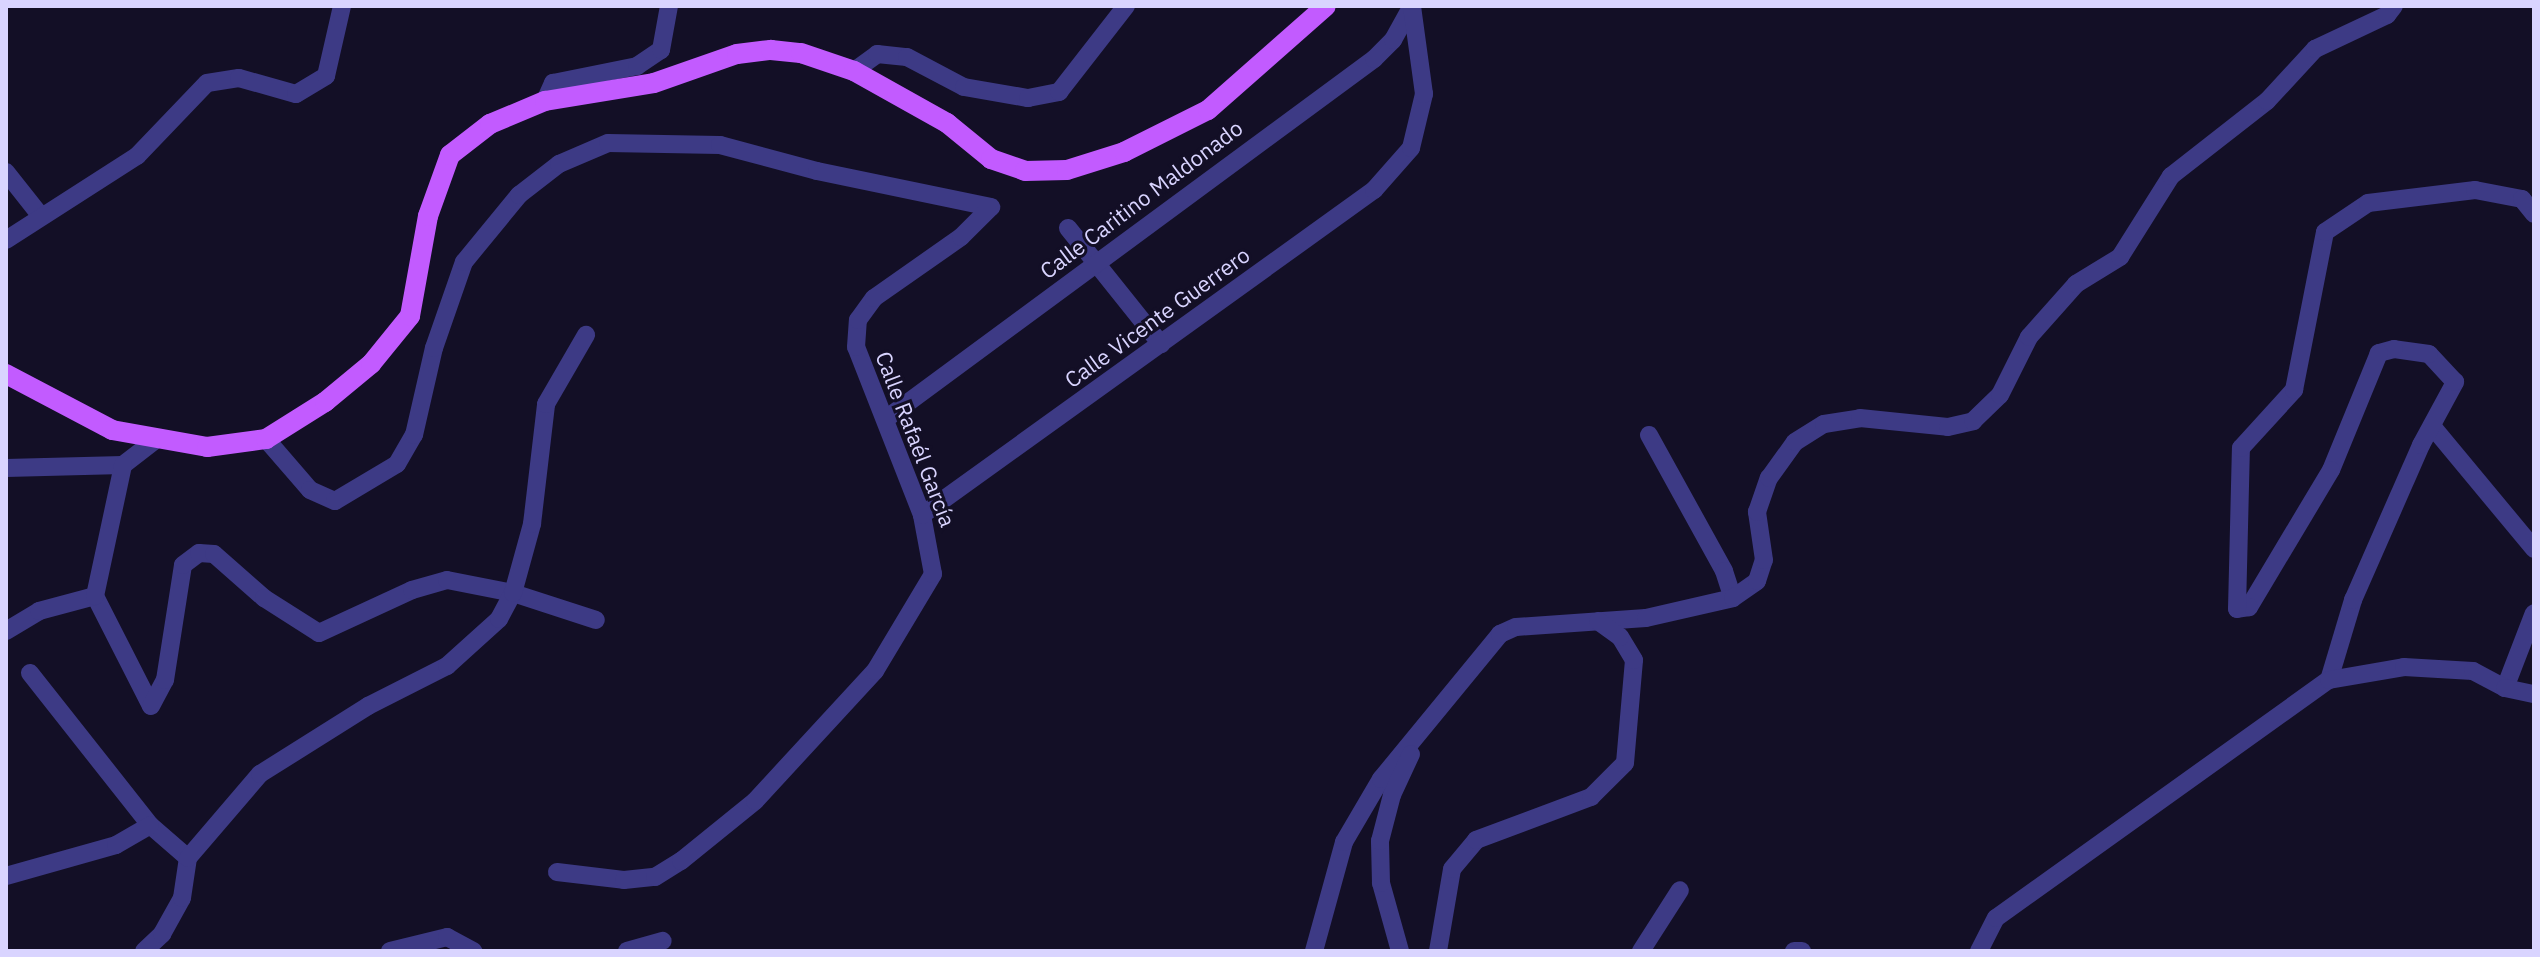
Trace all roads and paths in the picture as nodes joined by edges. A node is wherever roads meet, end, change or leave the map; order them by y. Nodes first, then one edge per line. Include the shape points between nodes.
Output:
1 (342, 6) edge
2 (669, 6) edge
3 (1126, 6) edge
4 (1326, 6) edge
5 (1412, 6) edge
6 (2394, 6) edge
7 (854, 71) junction
8 (545, 101) junction
9 (6, 172) edge
10 (2534, 214) edge
11 (40, 215) junction
12 (1068, 228) dead end
13 (6, 240) edge
14 (1098, 262) junction
15 (586, 335) dead end
16 (1161, 344) junction
17 (6, 374) edge
18 (887, 418) junction
19 (2432, 426) junction
20 (1649, 435) dead end
21 (158, 438) junction
22 (266, 439) junction
23 (123, 465) junction
24 (6, 468) edge
25 (922, 515) junction
26 (2534, 549) edge
27 (513, 593) junction
28 (95, 596) junction
29 (1733, 598) junction
30 (2534, 613) edge
31 (596, 620) dead end
32 (1598, 621) junction
33 (6, 631) edge
34 (30, 673) dead end
35 (2329, 680) junction
36 (2505, 688) junction
37 (2534, 694) edge
38 (1418, 738) junction
39 (150, 825) junction
40 (188, 858) junction
41 (557, 872) dead end
42 (6, 876) edge
43 (1680, 890) dead end
44 (663, 941) dead end
45 (144, 951) edge
46 (390, 951) edge
47 (473, 951) edge
48 (627, 951) edge
49 (1314, 951) edge
50 (1400, 951) edge
51 (1438, 951) edge
52 (1641, 951) edge
53 (1794, 951) edge
54 (1802, 951) edge
55 (1979, 951) edge

1 - 11 street via 326,76 296,94 239,78 207,83 137,156
2 - 8 street via 661,50 637,66 553,83
3 - 7 street via 1059,92 1028,98 964,87 907,57 877,54
4 - 7 main road via 1208,110 1124,152 1067,170 1025,171 991,159 947,123
5 - 14 street, Calle Caritino Maldonado via 1393,40 1374,59
5 - 16 street, Calle Vicente Guerrero via 1424,94 1411,148 1374,190
6 - 29 street via 2387,15 2315,49 2267,101 2171,176 2120,257 2076,284 2029,337 2000,395 1973,421 1948,427 1860,418 1824,424 1795,442 1769,478 1757,512 1764,560 1757,581
7 - 8 main road via 801,53 771,50 737,54 654,83
8 - 22 main road via 490,124 450,155 428,216 410,316 371,364 325,402
9 - 11 street
10 - 19 street via 2522,199 2475,190 2368,203 2325,232 2294,390 2241,448 2237,609 2249,607 2331,470 2379,353 2394,349 2429,354 2455,382
11 - 13 street
12 - 14 street
14 - 16 street
14 - 18 street, Calle Caritino Maldonado
15 - 27 street via 546,404 532,524
16 - 25 street, Calle Vicente Guerrero
17 - 21 main road via 112,430
18 - 22 street, Calle Rafaél García via 856,347 858,320 874,298 961,237 991,207 720,145 608,143 559,164 519,195 464,262 434,348 414,435 397,464 335,501 310,490
18 - 25 street, Calle Rafaél García
19 - 26 street
19 - 35 street via 2353,600
20 - 29 street via 1724,571
21 - 22 main road via 207,447
21 - 23 street
23 - 24 street
23 - 28 street
25 - 41 street, Calle Rafaél García via 933,574 875,671 713,840 655,877 624,880
27 - 28 street via 447,580 412,590 319,633 264,598 214,554 199,553 183,565 165,680 151,706
27 - 31 street
27 - 40 street via 474,647 260,774
28 - 33 street via 39,611
29 - 32 street via 1646,618
30 - 36 street
32 - 38 street via 1516,627 1500,634
32 - 51 street via 1620,637 1634,660 1625,763 1591,797 1476,840 1452,869
34 - 39 street
35 - 36 street via 2418,668 2473,671
35 - 55 street via 1996,918
36 - 37 street
38 - 49 street via 1381,779 1344,842
38 - 50 street via 1392,795 1380,841 1381,883
39 - 40 street
39 - 42 street via 116,845
40 - 45 street via 182,898 162,934
43 - 52 street
44 - 48 street
46 - 47 street via 447,937
53 - 54 street

